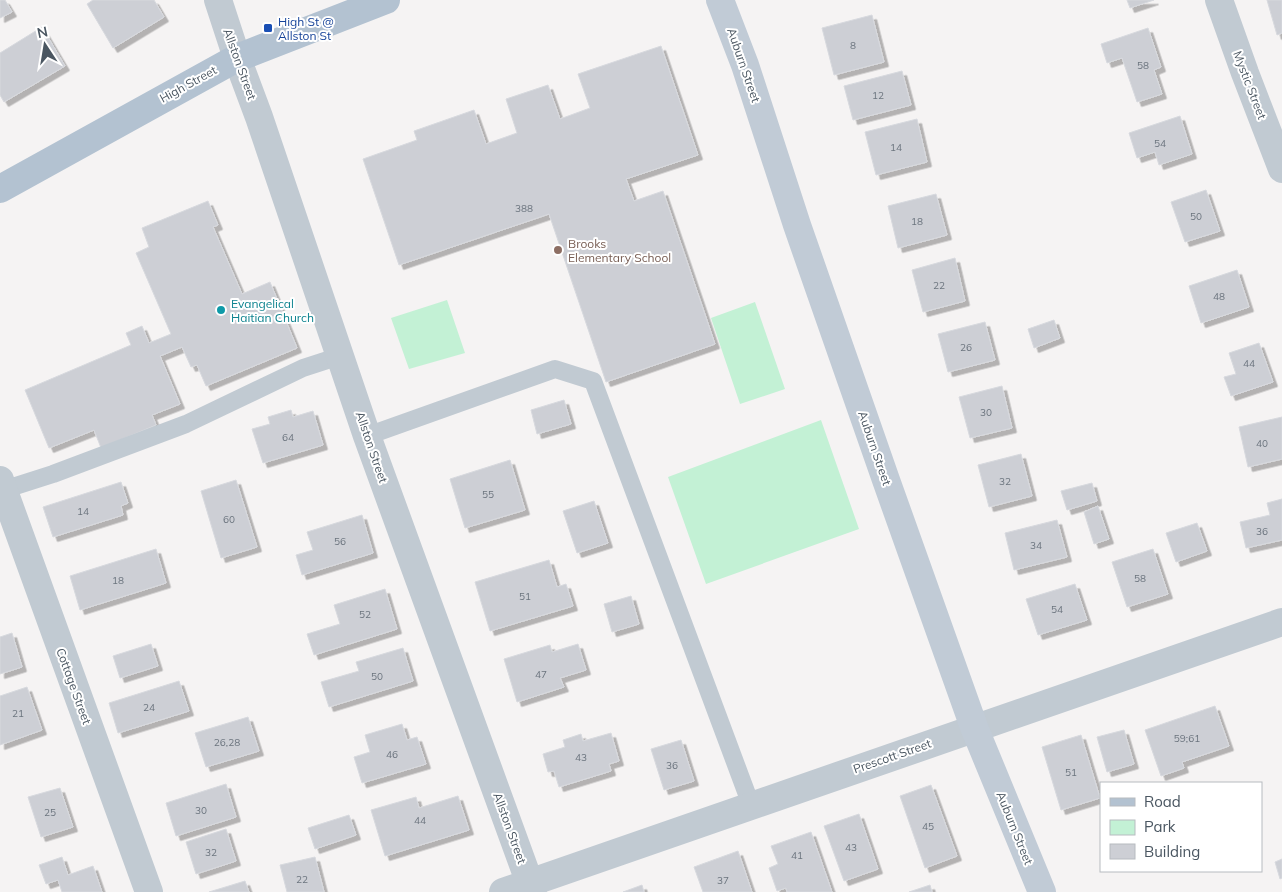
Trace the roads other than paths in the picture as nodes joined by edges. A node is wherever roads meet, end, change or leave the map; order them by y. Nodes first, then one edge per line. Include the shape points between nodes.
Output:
1 (218, 0) edge
2 (386, 0) edge
3 (720, 0) edge
4 (1219, 0) edge
5 (236, 58) junction
6 (1282, 169) edge
7 (0, 189) edge
8 (340, 356) junction
9 (367, 436) junction
10 (2, 485) edge
11 (1282, 622) edge
12 (974, 727) junction
13 (751, 805) junction
14 (532, 887) edge
15 (148, 892) edge
16 (503, 892) edge
17 (1042, 892) edge

1 - 5 street, Allston Street
2 - 5 main road, High Street
3 - 12 street, Auburn Street
4 - 6 street, Mystic Street
5 - 7 main road, High Street
5 - 8 street, Allston Street
8 - 9 street, Allston Street
8 - 10 lane via 303,368 186,424 53,474
9 - 13 lane via 555,369 592,381
9 - 14 street, Allston Street
10 - 15 street, Cottage Street
11 - 12 street, Prescott Street
12 - 13 street, Prescott Street
12 - 17 street, Auburn Street
13 - 14 street, Prescott Street
14 - 16 street, Prescott Street

